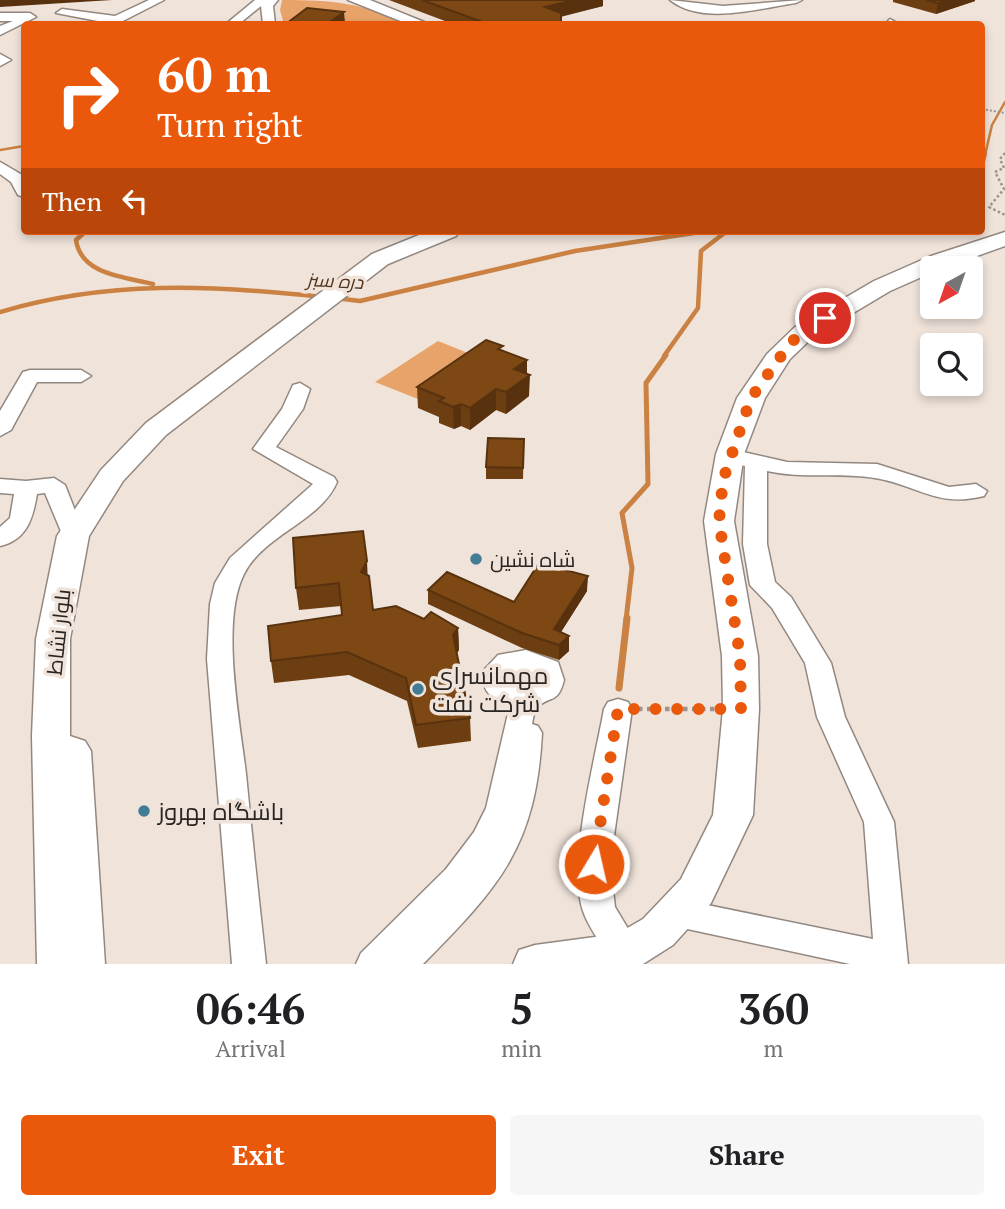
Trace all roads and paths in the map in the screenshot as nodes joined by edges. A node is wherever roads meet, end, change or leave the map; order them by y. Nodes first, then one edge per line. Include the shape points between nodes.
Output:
1 (158, 0) edge
2 (264, 0) edge
3 (272, 0) edge
4 (356, 0) edge
5 (373, 0) edge
6 (677, 0) edge
7 (796, 0) edge
8 (62, 13) dead end
9 (0, 17) edge
10 (21, 21) edge
11 (21, 21) edge
12 (106, 21) edge
13 (114, 21) edge
14 (236, 21) edge
15 (269, 21) edge
16 (413, 21) edge
17 (425, 21) edge
18 (0, 31) edge
19 (985, 110) edge
20 (1005, 113) edge
21 (1005, 153) edge
22 (0, 167) edge
23 (21, 185) edge
24 (1005, 215) edge
25 (438, 235) edge
26 (1005, 239) edge
27 (234, 370) junction
28 (81, 376) dead end
29 (300, 389) dead end
30 (0, 430) edge
31 (743, 459) junction
32 (0, 485) edge
33 (26, 488) junction
34 (976, 491) dead end
35 (72, 536) junction
36 (0, 539) edge
37 (618, 709) joint
38 (741, 709) junction
39 (678, 913) junction
40 (625, 952) junction
41 (891, 961) edge
42 (59, 964) edge
43 (83, 964) edge
44 (249, 964) edge
45 (373, 964) edge
46 (401, 964) edge
47 (535, 964) edge

1 - 13 street
2 - 14 street
3 - 15 street via 267,6
4 - 16 main road
5 - 17 main road
6 - 7 street via 704,11
8 - 12 street
9 - 10 street via 30,17
11 - 18 street
19 - 20 path
21 - 24 path via 1000,159 1004,168 995,172 1004,189 989,207
22 - 23 street
25 - 27 main road, بلوار نشاط via 380,259
26 - 31 main road via 907,275 804,332 780,354 751,398
27 - 35 main road, بلوار نشاط via 156,429 111,477
27 - 43 main road, بلوار نشاط via 122,491 85,552 77,585 68,678
28 - 30 street via 30,376
29 - 44 street via 264,449 326,482 321,493 242,558 231,574 224,608 220,659
31 - 34 street via 786,469 877,471 948,494
31 - 38 main road via 719,521 740,656
31 - 41 street via 763,585 782,603 818,663 831,717 879,822
32 - 33 street
33 - 35 street via 54,485
33 - 36 street via 21,521
35 - 42 main road, بلوار نشاط via 53,639 51,736
37 - 38 path
37 - 40 street via 594,864 599,910
38 - 39 main road via 733,815 708,870
39 - 40 main road
39 - 41 street
40 - 47 main road
45 - 46 street via 476,855 496,822 525,703 526,775 506,844 471,892

